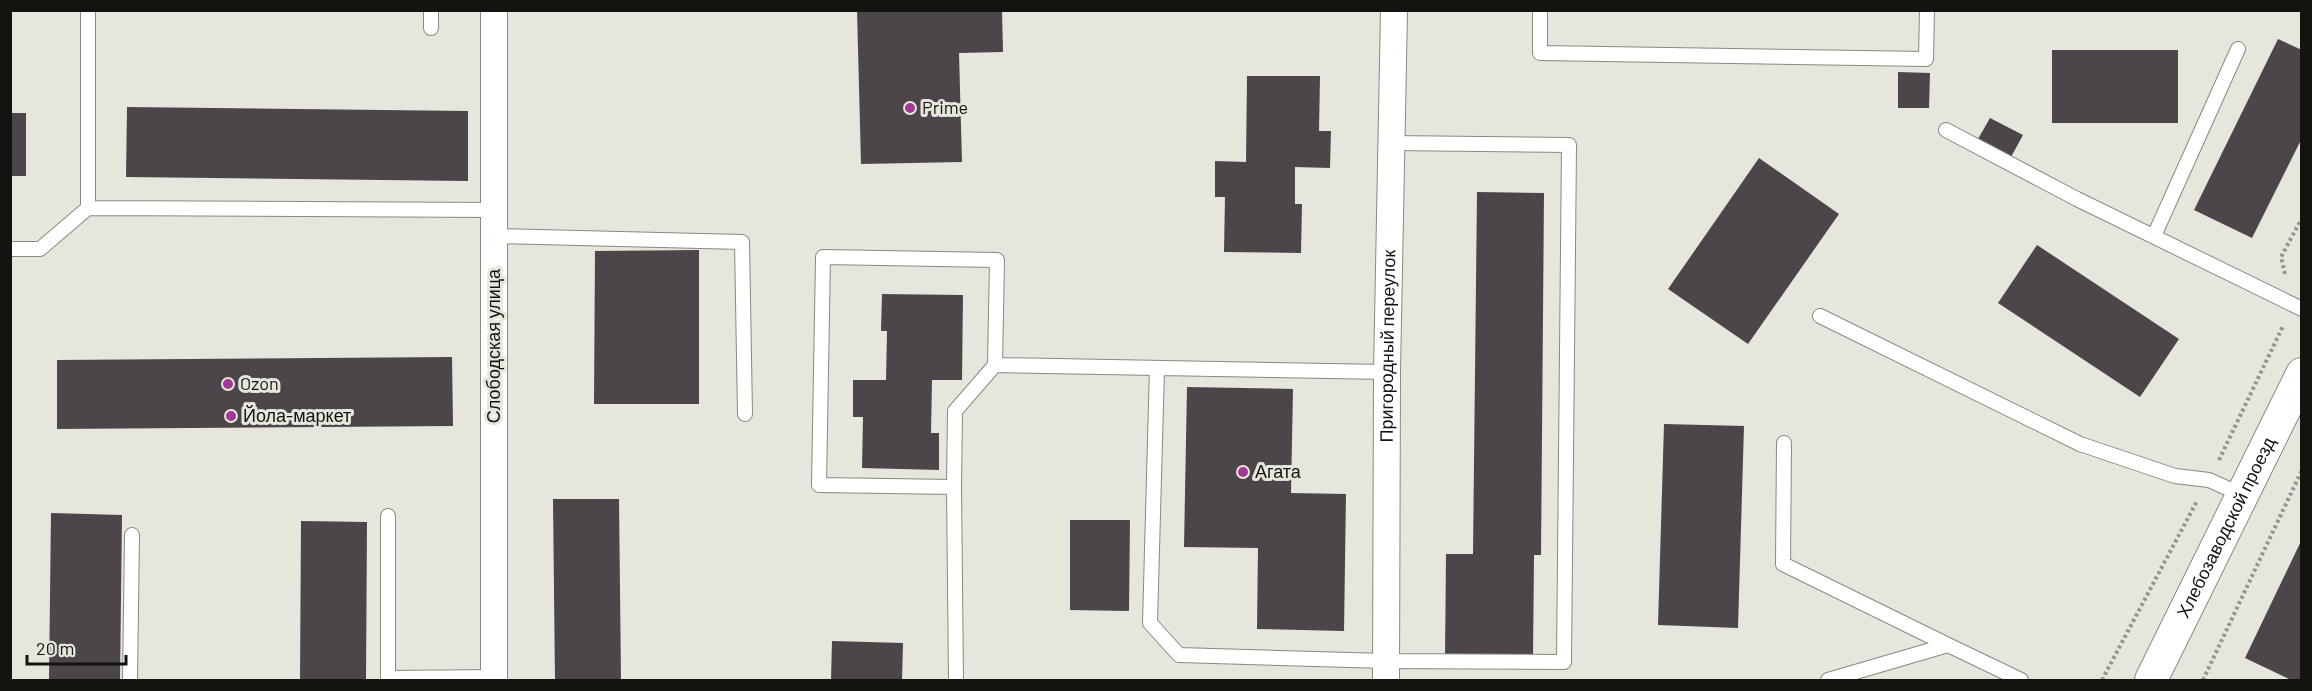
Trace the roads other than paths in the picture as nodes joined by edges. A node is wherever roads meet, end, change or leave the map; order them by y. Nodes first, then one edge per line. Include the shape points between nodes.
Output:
1 (88, 10) edge
2 (431, 10) edge
3 (494, 10) edge
4 (1394, 10) edge
5 (1540, 10) edge
6 (1927, 10) edge
7 (431, 28) dead end
8 (2238, 49) dead end
9 (1946, 130) dead end
10 (1391, 143) junction
11 (88, 208) junction
12 (494, 210) junction
13 (494, 236) junction
14 (2154, 236) junction
15 (10, 249) edge
16 (2297, 307) edge
17 (1820, 316) dead end
18 (995, 365) junction
19 (1157, 368) junction
20 (1387, 372) junction
21 (2301, 374) edge
22 (745, 414) dead end
23 (1785, 442) dead end
24 (954, 487) junction
25 (2242, 495) junction
26 (388, 516) dead end
27 (132, 535) dead end
28 (1948, 645) junction
29 (1386, 671) edge
30 (388, 679) edge
31 (494, 679) edge
32 (130, 681) edge
33 (956, 681) edge
34 (1828, 681) edge
35 (2021, 681) edge
36 (2151, 681) edge

1 - 11 lane
2 - 7 lane
3 - 12 street, Слободская улица
4 - 10 street, Пригородный переулок
5 - 6 lane via 1540,52 1926,59
8 - 14 lane
9 - 14 lane
10 - 20 street, Пригородный переулок
10 - 29 lane via 1569,145 1564,662
11 - 12 lane
11 - 15 lane via 40,249
12 - 13 street, Слободская улица
13 - 22 lane via 742,242
13 - 31 street, Слободская улица
14 - 16 lane
17 - 25 lane via 2080,444 2175,476 2209,480
18 - 19 lane
18 - 24 lane via 955,411
18 - 24 lane via 997,260 823,257 819,484
19 - 20 lane
19 - 29 lane via 1149,623 1179,655
20 - 29 street, Пригородный переулок
21 - 25 street, Хлебозаводской проезд
23 - 28 lane via 1782,564
24 - 33 lane
25 - 36 street, Хлебозаводской проезд
26 - 30 lane
27 - 32 lane
28 - 34 lane
28 - 35 lane
30 - 31 lane

